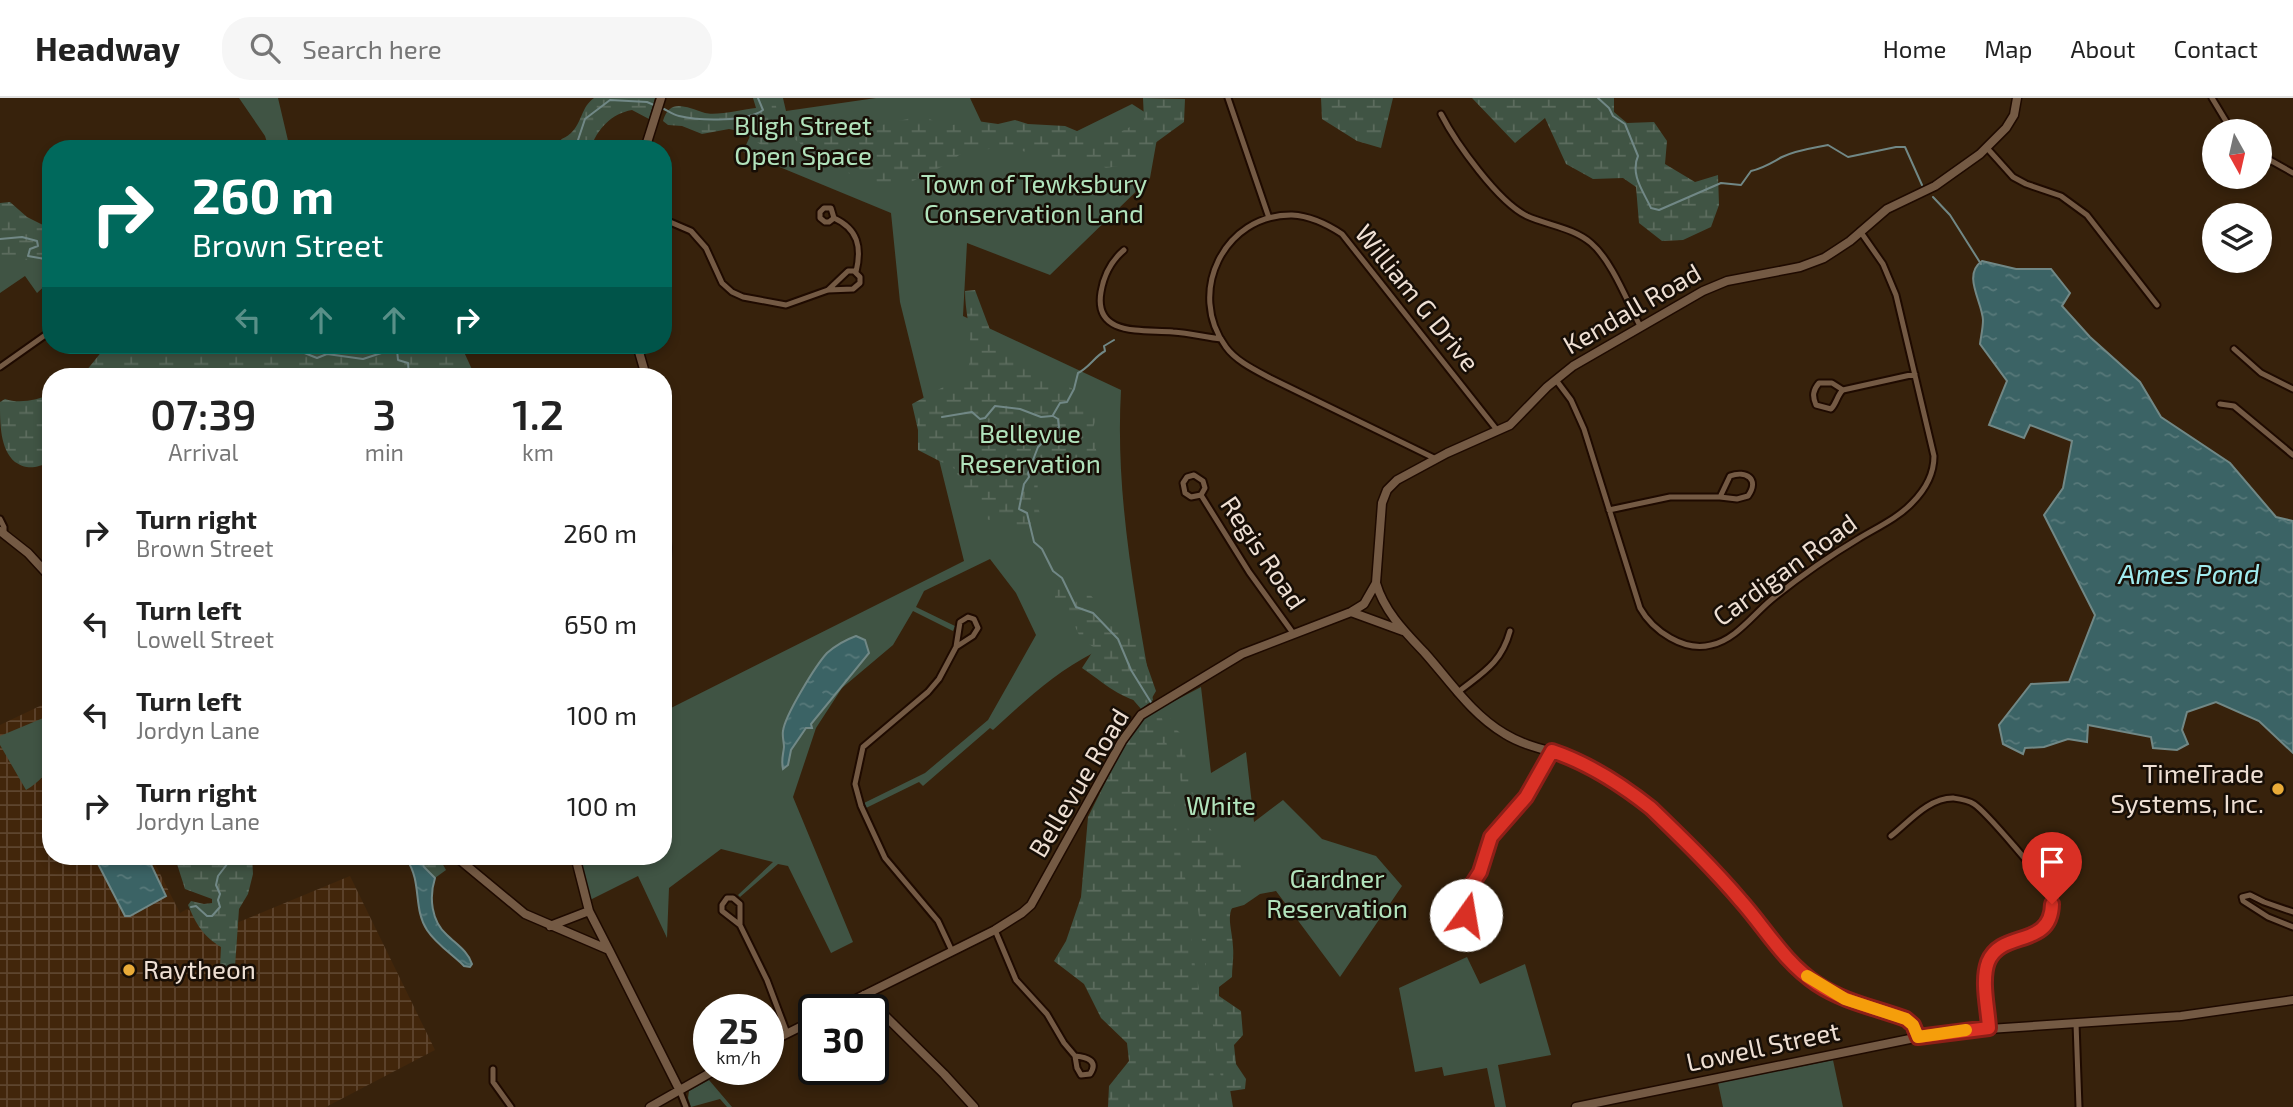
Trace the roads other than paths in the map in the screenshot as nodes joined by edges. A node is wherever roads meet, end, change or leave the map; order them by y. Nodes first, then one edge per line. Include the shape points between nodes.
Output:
1 (661, 98) edge
2 (1228, 98) edge
3 (2017, 98) edge
4 (2212, 98) edge
5 (1441, 114) dead end
6 (2225, 119) edge
7 (648, 140) edge
8 (1987, 148) junction
9 (2272, 161) edge
10 (2293, 173) edge
11 (834, 218) dead end
12 (1269, 218) junction
13 (672, 223) edge
14 (1860, 231) junction
15 (1124, 250) dead end
16 (856, 272) junction
17 (828, 289) junction
18 (2157, 305) dead end
19 (1640, 326) junction
20 (42, 337) edge
21 (1221, 339) junction
22 (2234, 349) dead end
23 (0, 367) edge
24 (1915, 373) junction
25 (1556, 380) junction
26 (2293, 389) edge
27 (1843, 390) junction
28 (2220, 404) dead end
29 (1497, 430) junction
30 (2293, 454) edge
31 (1436, 459) junction
32 (1201, 495) junction
33 (1720, 496) junction
34 (1609, 510) junction
35 (0, 519) edge
36 (2, 533) edge
37 (42, 568) edge
38 (1376, 583) junction
39 (1351, 612) junction
40 (1510, 631) dead end
41 (1405, 632) junction
42 (1293, 633) junction
43 (956, 647) junction
44 (1457, 693) junction
45 (1552, 751) junction
46 (1891, 836) dead end
47 (466, 865) edge
48 (577, 865) edge
49 (1462, 900) junction
50 (589, 911) junction
51 (2293, 912) edge
52 (550, 926) junction
53 (740, 926) junction
54 (2293, 927) edge
55 (995, 930) junction
56 (609, 950) junction
57 (952, 951) junction
58 (866, 994) edge
59 (2293, 1000) edge
60 (889, 1020) edge
61 (2076, 1023) junction
62 (798, 1028) edge
63 (1989, 1028) junction
64 (787, 1033) junction
65 (784, 1035) edge
66 (1918, 1037) junction
67 (1075, 1056) dead end
68 (493, 1069) dead end
69 (693, 1082) edge
70 (679, 1089) junction
71 (510, 1107) edge
72 (649, 1107) edge
73 (686, 1107) edge
74 (974, 1107) edge
75 (1576, 1107) edge
76 (2079, 1107) edge

1 - 7 street
2 - 12 street
3 - 8 street, Kendall Road via 2014,115
4 - 6 street
5 - 19 street via 1463,149 1511,206 1592,244
8 - 14 street, Kendall Road via 1935,187 1887,209
8 - 18 street via 2013,177 2061,196 2087,215
9 - 10 street
11 - 16 street via 851,228 858,241
12 - 21 street, William G Drive via 1231,240 1214,268 1208,293
12 - 29 street, William G Drive via 1311,218 1342,234
13 - 17 street via 691,231 706,248 722,283 743,298 782,306
14 - 19 street, Kendall Road via 1824,258 1718,283
14 - 24 street, Cardigan Road via 1891,280
15 - 21 street via 1113,260 1101,291 1107,319 1133,332
16 - 17 street via 845,272
16 - 17 street via 861,280 856,288
19 - 25 street, Kendall Road
20 - 23 street
21 - 31 street, William G Drive via 1249,367
22 - 26 street via 2261,373
24 - 27 street
24 - 34 street, Cardigan Road via 1934,464 1920,495 1791,585 1721,642 1695,647 1647,621
25 - 29 street, Kendall Road via 1517,418
25 - 34 street, Cardigan Road via 1577,411
27 - 27 street via 1831,409 1816,405 1819,383 1832,383
28 - 30 street via 2234,406
29 - 31 street, Kendall Road
31 - 38 street, Kendall Road via 1387,490
32 - 32 street, Regis Road via 1194,498 1185,493 1187,477 1201,478 1205,485
32 - 42 street, Regis Road via 1248,572
33 - 33 street via 1730,476 1740,472 1752,481 1748,496
33 - 34 street via 1670,496
35 - 36 street
36 - 37 street
38 - 39 street, Bellevue Road via 1364,604
38 - 41 street
39 - 41 street
39 - 42 street, Bellevue Road
40 - 44 street via 1498,660
41 - 44 street
42 - 55 street, Bellevue Road via 1242,654 1141,715 1122,741 1039,894 1022,913
43 - 43 street via 960,622 974,619 976,634
43 - 57 street via 928,692 863,747 855,784 886,858 938,921
44 - 45 street via 1507,736
45 - 49 street via 1526,797 1491,837 1480,872
45 - 66 street via 1583,763 1651,808 1803,973 1845,999 1906,1019
46 - 63 street via 1934,802 1950,798 1968,801 2048,890 2052,910 2044,928 2000,947 1989,960
47 - 52 street via 525,914
48 - 50 street
49 - 49 street via 1464,922 1449,926 1444,909
50 - 52 street
50 - 56 street
51 - 54 street via 2250,895 2242,899 2249,907
52 - 56 street
53 - 53 street via 722,911 727,898 740,904
53 - 64 street
55 - 57 street, Bellevue Road
55 - 67 street via 1016,980 1047,1014
56 - 70 street
57 - 58 street, Bellevue Road
59 - 61 street, Lowell Street
60 - 74 street
61 - 63 street, Lowell Street
61 - 76 street
62 - 64 street
63 - 66 street, Lowell Street
64 - 65 street
66 - 75 street, Lowell Street
68 - 71 street via 494,1082
69 - 70 street
70 - 72 street
70 - 73 street

